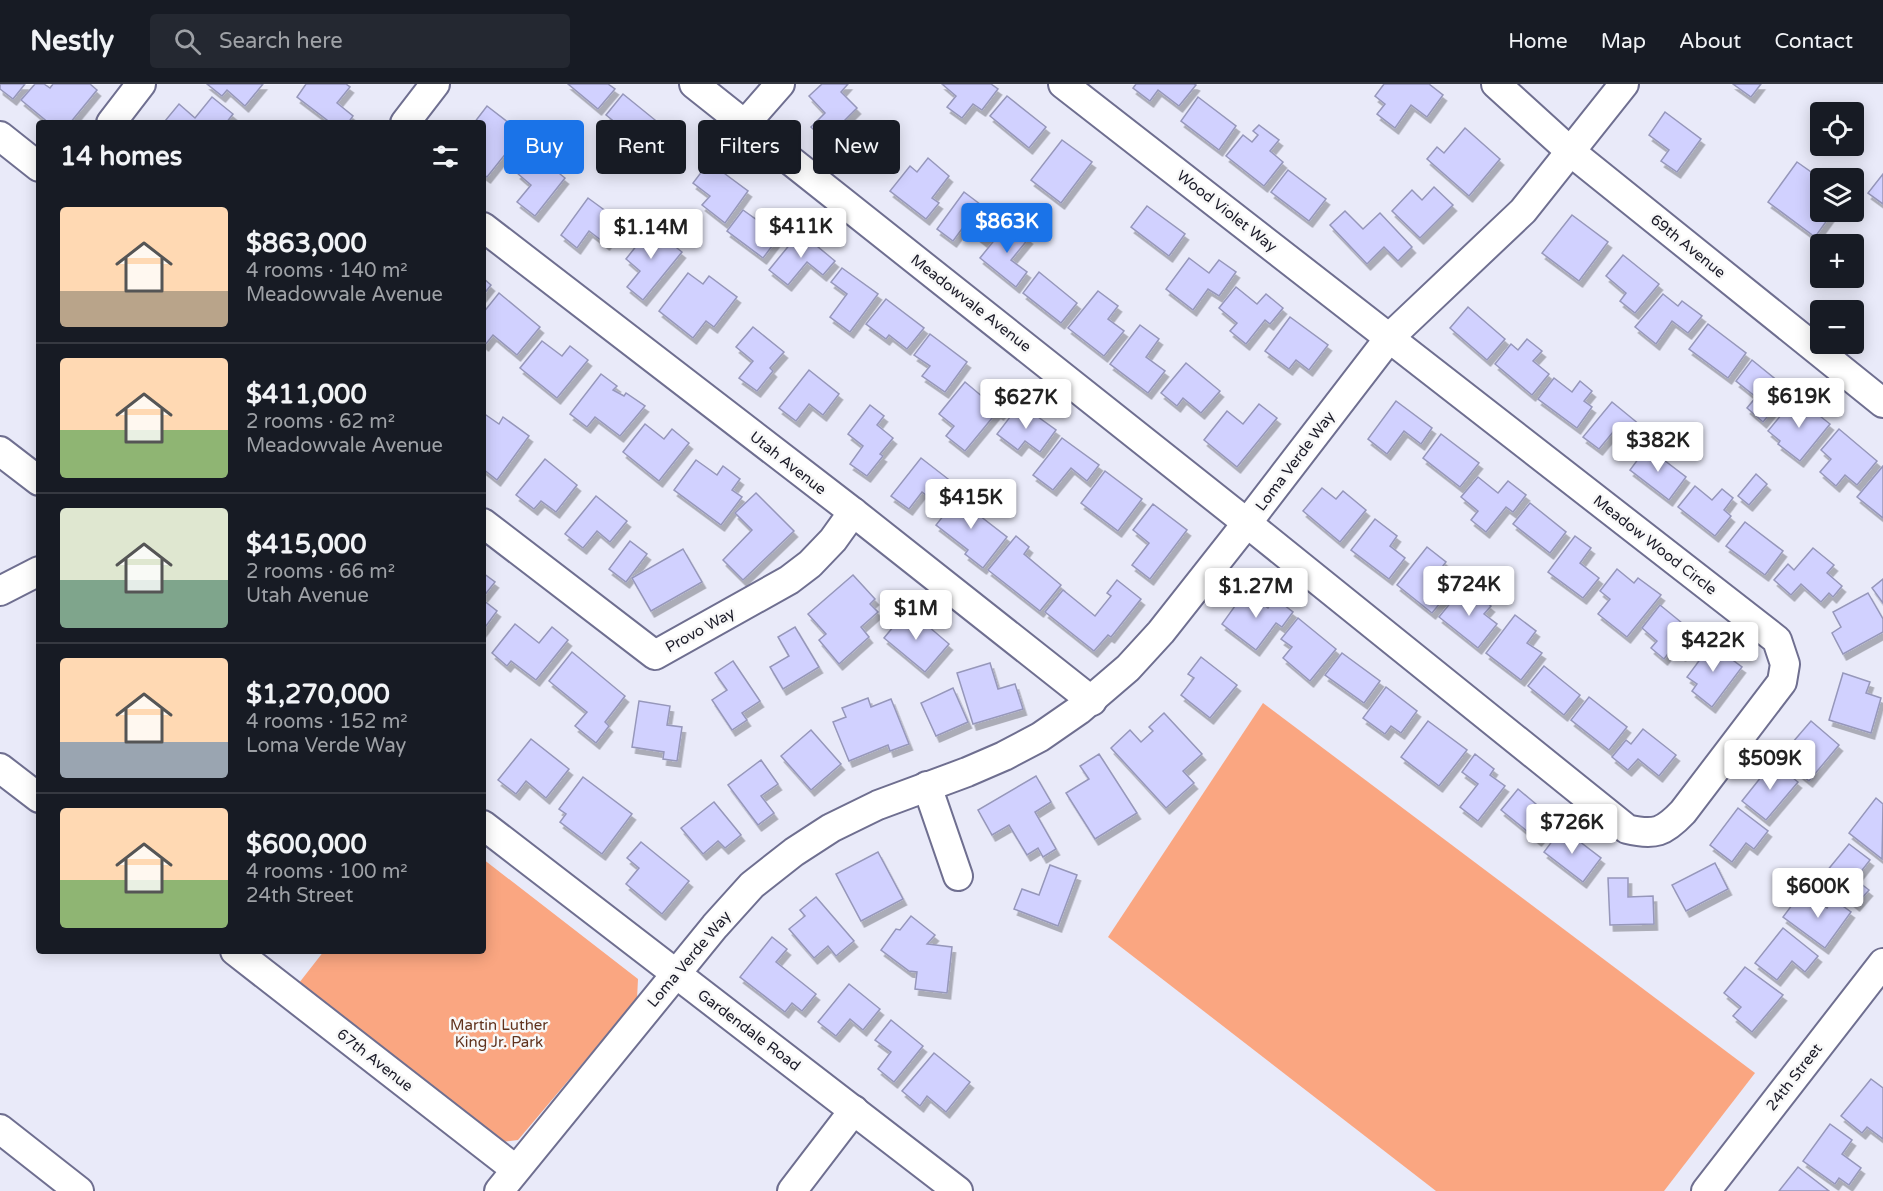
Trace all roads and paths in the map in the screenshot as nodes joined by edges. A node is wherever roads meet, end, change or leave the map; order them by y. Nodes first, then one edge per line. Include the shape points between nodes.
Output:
1 (141, 84) edge
2 (435, 84) edge
3 (694, 84) edge
4 (780, 84) edge
5 (1063, 84) edge
6 (1496, 84) edge
7 (1624, 84) edge
8 (113, 120) edge
9 (407, 120) edge
10 (740, 120) edge
11 (748, 120) edge
12 (0, 136) edge
13 (1571, 152) junction
14 (36, 165) edge
15 (801, 169) edge
16 (486, 229) edge
17 (1390, 337) junction
18 (1883, 403) edge
19 (0, 451) edge
20 (36, 479) edge
21 (853, 512) junction
22 (1247, 523) junction
23 (486, 525) edge
24 (36, 573) edge
25 (0, 591) edge
26 (1092, 700) junction
27 (0, 768) edge
28 (927, 786) junction
29 (36, 796) edge
30 (486, 827) edge
31 (958, 876) dead end
32 (239, 954) edge
33 (1883, 963) edge
34 (675, 974) junction
35 (854, 1110) junction
36 (0, 1129) edge
37 (507, 1180) edge
38 (79, 1191) edge
39 (792, 1191) edge
40 (958, 1191) edge
41 (1706, 1191) edge

1 - 8 street
2 - 9 street
3 - 10 street, Meadowvale Avenue
4 - 11 street
5 - 17 street, Wood Violet Way
6 - 13 street, 69th Avenue
7 - 13 street, Loma Verde Way
12 - 14 street
13 - 17 street, Loma Verde Way via 1523,211
13 - 18 street, 69th Avenue
15 - 22 street, Meadowvale Avenue
16 - 21 street, Utah Avenue
17 - 22 street, Loma Verde Way
17 - 22 street, Meadow Wood Circle via 1776,640 1785,664 1782,682 1683,812 1668,828 1644,833 1627,829
19 - 20 street
21 - 23 street, Provo Way via 833,540 789,580 655,655
21 - 26 street, Utah Avenue
22 - 26 street, Loma Verde Way via 1161,632
24 - 25 street
26 - 28 street, Loma Verde Way via 1040,737 1004,756
27 - 29 street
28 - 31 street
28 - 34 street, Loma Verde Way via 878,804 794,852 752,885
30 - 34 street, Gardendale Road
32 - 37 street, 67th Avenue
33 - 41 street, 24th Street
34 - 35 street, Gardendale Road
34 - 37 street, Loma Verde Way
35 - 39 street
35 - 40 street, Gardendale Road
36 - 38 street

